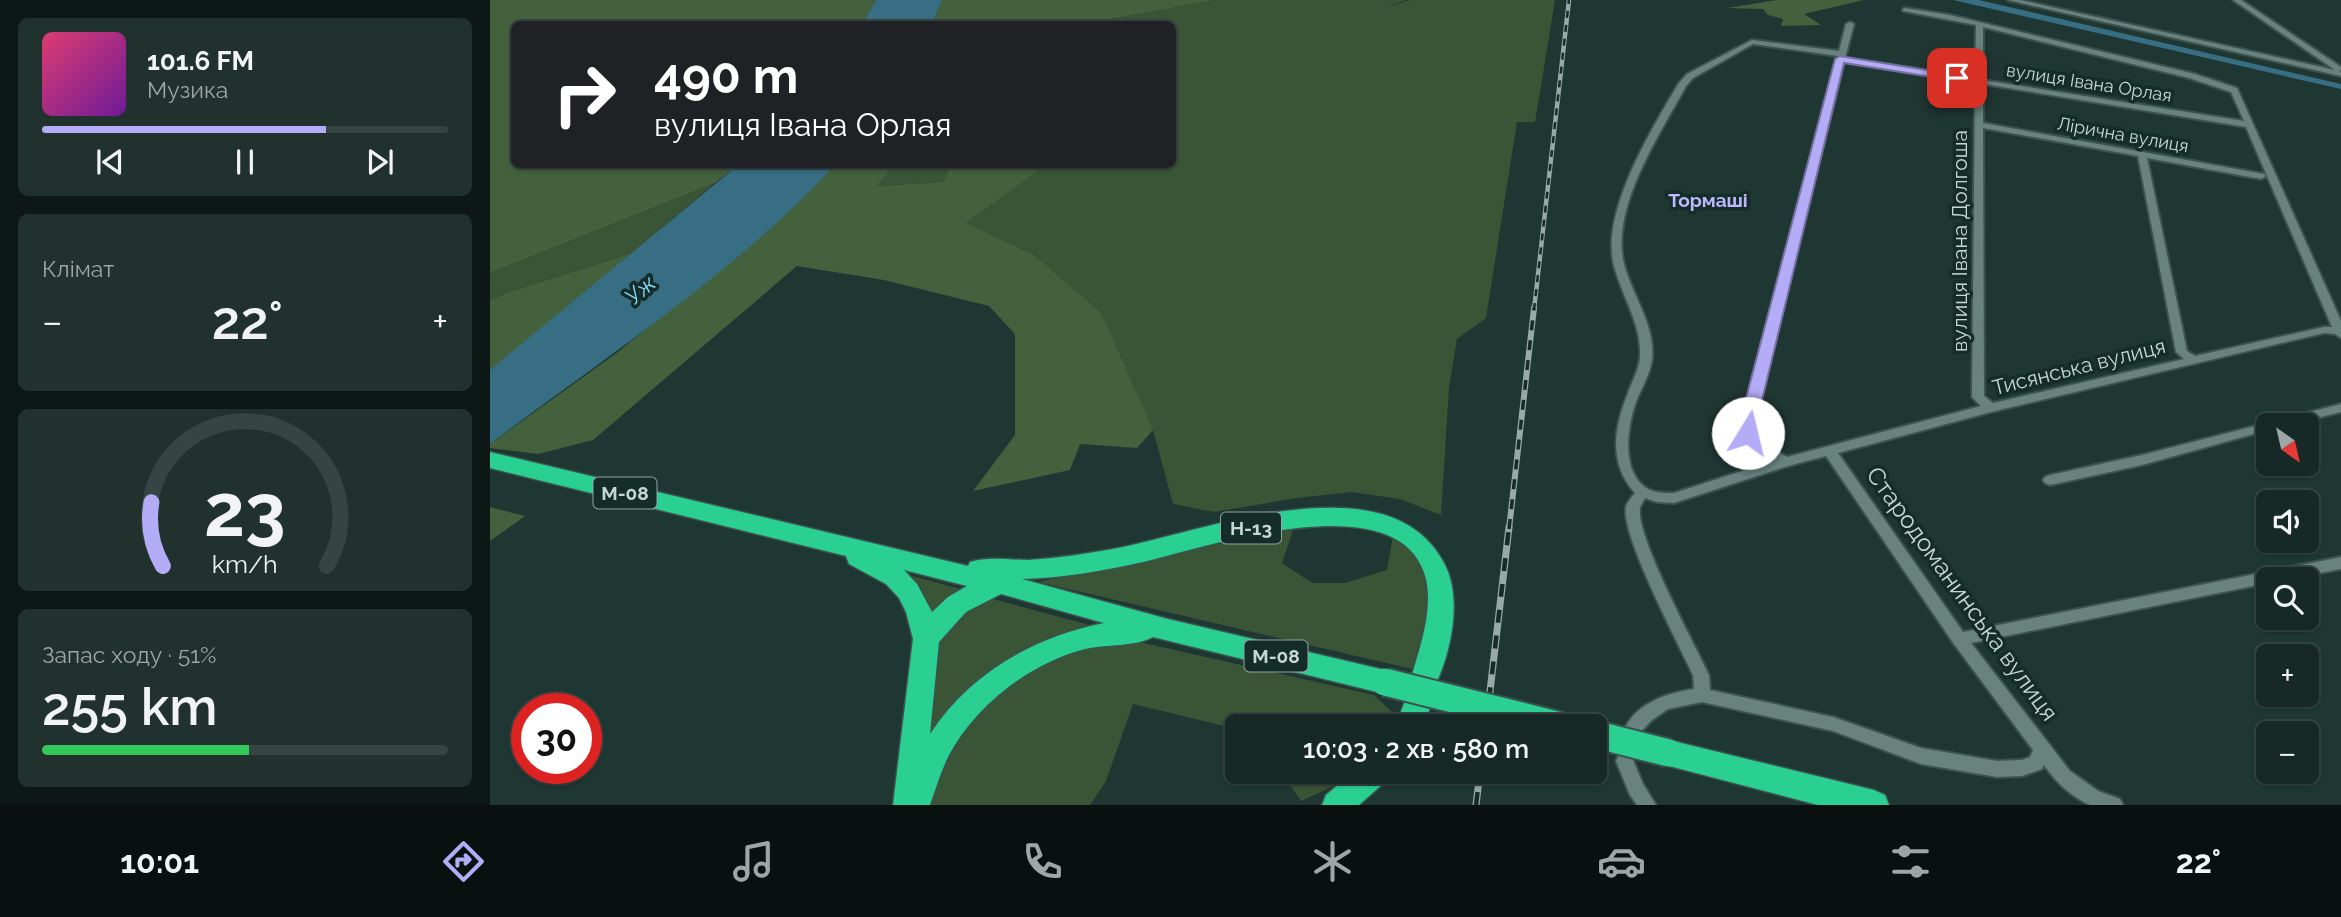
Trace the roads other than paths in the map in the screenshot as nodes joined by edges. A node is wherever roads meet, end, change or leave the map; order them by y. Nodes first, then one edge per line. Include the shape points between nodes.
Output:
1 (2011, 0) edge
2 (2236, 0) edge
3 (1905, 10) dead end
4 (1850, 24) dead end
5 (1979, 26) junction
6 (1841, 57) junction
7 (2341, 73) edge
8 (1980, 82) junction
9 (1979, 125) junction
10 (2250, 125) junction
11 (2143, 154) junction
12 (2261, 176) dead end
13 (2340, 333) edge
14 (2192, 360) junction
15 (1990, 408) junction
16 (2341, 408) edge
17 (2319, 414) edge
18 (2256, 430) edge
19 (1829, 450) junction
20 (490, 460) edge
21 (1786, 461) junction
22 (2050, 481) dead end
23 (1642, 492) junction
24 (831, 543) junction
25 (2341, 563) edge
26 (939, 569) junction
27 (1002, 584) junction
28 (1168, 630) junction
29 (926, 639) junction
30 (1959, 639) junction
31 (1425, 678) dead end
32 (1702, 695) junction
33 (1513, 714) edge
34 (1632, 730) dead end
35 (1607, 737) edge
36 (2042, 749) junction
37 (1625, 761) dead end
38 (1361, 784) edge
39 (908, 805) edge
40 (915, 805) edge
41 (1337, 805) edge
42 (1647, 805) edge
43 (1874, 805) edge
44 (2114, 805) edge

1 - 7 street
2 - 7 street
3 - 5 street
4 - 6 street
5 - 8 street, вулиця Івана Долгоша
5 - 10 street via 2224,85 2238,94
6 - 8 street, вулиця Івана Орлая
6 - 21 street via 1747,425 1755,446
6 - 23 street, вулиця Івана Орлая via 1763,42 1742,46 1685,81 1640,167 1616,239 1644,342 1645,363 1627,410 1622,440 1626,474
8 - 9 street, вулиця Івана Долгоша
8 - 10 street, вулиця Івана Орлая
9 - 11 street, Лірична вулиця
9 - 15 street, вулиця Івана Долгоша via 1978,397
10 - 13 street, Тисянська вулиця
11 - 12 street, Лірична вулиця
11 - 14 street via 2182,352
13 - 14 street, Тисянська вулиця via 2324,330
14 - 15 street, Тисянська вулиця
15 - 19 street, Тисянська вулиця
16 - 17 street
18 - 22 street
19 - 21 street
19 - 30 street, Стародоманинська вулиця
20 - 24 highway, М-08
21 - 23 street via 1674,498
23 - 32 street via 1633,507 1634,528 1701,676
24 - 26 highway, М-08
24 - 29 highway via 895,577 919,611
25 - 30 street
26 - 27 highway, М-08
26 - 31 highway, Н-13 via 1070,567 1262,526 1307,519 1366,518 1408,536 1427,556 1438,578 1438,620
27 - 28 highway, М-08
27 - 29 highway via 982,589 951,608
28 - 33 highway, М-08, bridge
28 - 40 highway via 1095,634 1045,652 1002,677 962,713 941,742
29 - 39 highway
30 - 36 street, Стародоманинська вулиця
32 - 34 street, Стародоманинська вулиця via 1660,705 1642,715
32 - 36 street, Стародоманинська вулиця via 1833,724 1921,756 1997,769 2036,763
35 - 43 highway, bridge
36 - 44 street via 2078,790
37 - 42 street
38 - 41 highway

